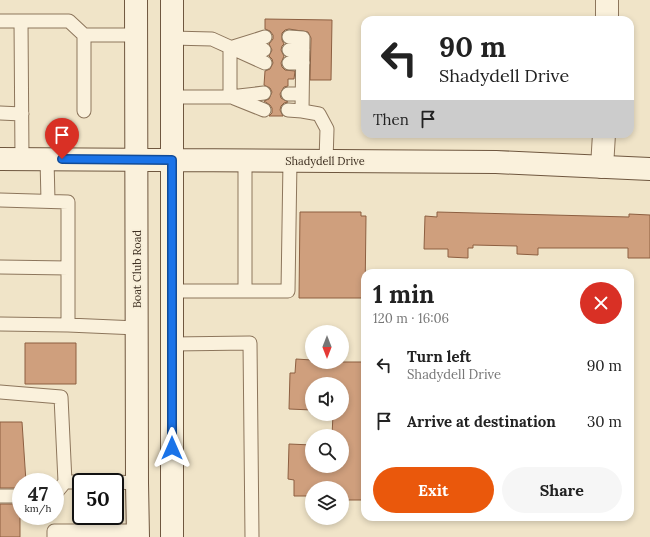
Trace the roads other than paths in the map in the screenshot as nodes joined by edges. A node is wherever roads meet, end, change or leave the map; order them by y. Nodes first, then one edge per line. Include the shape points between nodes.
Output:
1 (136, 0) edge
2 (172, 0) edge
3 (607, 0) edge
4 (606, 16) edge
5 (0, 21) edge
6 (21, 21) junction
7 (84, 35) junction
8 (136, 35) junction
9 (171, 38) junction
10 (289, 44) dead end
11 (230, 48) junction
12 (303, 57) junction
13 (288, 63) dead end
14 (264, 93) dead end
15 (288, 94) dead end
16 (302, 94) junction
17 (172, 96) junction
18 (230, 97) junction
19 (264, 110) dead end
20 (288, 110) dead end
21 (84, 111) dead end
22 (302, 111) junction
23 (0, 113) edge
24 (22, 114) junction
25 (604, 138) edge
26 (0, 159) edge
27 (22, 159) junction
28 (47, 159) junction
29 (136, 160) junction
30 (172, 160) junction
31 (245, 161) junction
32 (290, 161) junction
33 (326, 161) junction
34 (602, 166) junction
35 (650, 169) edge
36 (0, 200) edge
37 (48, 201) junction
38 (0, 267) edge
39 (68, 268) junction
40 (171, 291) junction
41 (245, 291) junction
42 (0, 324) edge
43 (68, 325) junction
44 (137, 328) junction
45 (172, 344) junction
46 (0, 392) edge
47 (65, 482) joint
48 (72, 482) edge
49 (124, 482) edge
50 (137, 483) junction
51 (0, 496) edge
52 (12, 496) edge
53 (138, 534) edge
54 (54, 537) edge
55 (172, 537) edge
56 (252, 537) edge

1 - 8 main road, Boat Club Road
2 - 9 main road
3 - 4 main road
5 - 6 lane
6 - 7 lane via 69,21
6 - 24 lane
7 - 8 lane
7 - 21 lane
8 - 29 main road, Boat Club Road
9 - 11 lane via 212,39
9 - 17 main road
10 - 12 lane via 303,38
11 - 11 lane via 265,50
11 - 18 lane
12 - 13 lane
12 - 16 lane
14 - 18 lane
15 - 16 lane
16 - 22 lane
17 - 18 lane
17 - 30 main road
18 - 19 lane
20 - 22 lane
22 - 33 lane via 318,114 327,129
23 - 24 lane
24 - 27 lane
25 - 34 main road
26 - 27 main road, Shadydell Drive
27 - 28 main road, Shadydell Drive
28 - 29 main road, Shadydell Drive
28 - 37 lane
29 - 30 main road, Shadydell Drive
29 - 44 main road, Boat Club Road
30 - 31 main road, Shadydell Drive
30 - 40 main road
31 - 32 main road, Shadydell Drive
31 - 41 lane
32 - 33 main road, Shadydell Drive
32 - 41 lane via 288,291
33 - 34 main road, Shadydell Drive via 496,162
34 - 35 main road, Shadydell Drive
36 - 37 lane
37 - 39 lane via 68,202
38 - 39 lane
39 - 43 lane
40 - 41 lane
40 - 45 main road
42 - 43 lane
43 - 44 lane
44 - 50 main road, Boat Club Road
45 - 55 main road
45 - 56 lane via 250,344
46 - 47 lane via 62,397
47 - 48 lane
49 - 50 lane
50 - 53 main road, Boat Club Road
51 - 52 lane
53 - 54 lane via 54,531

